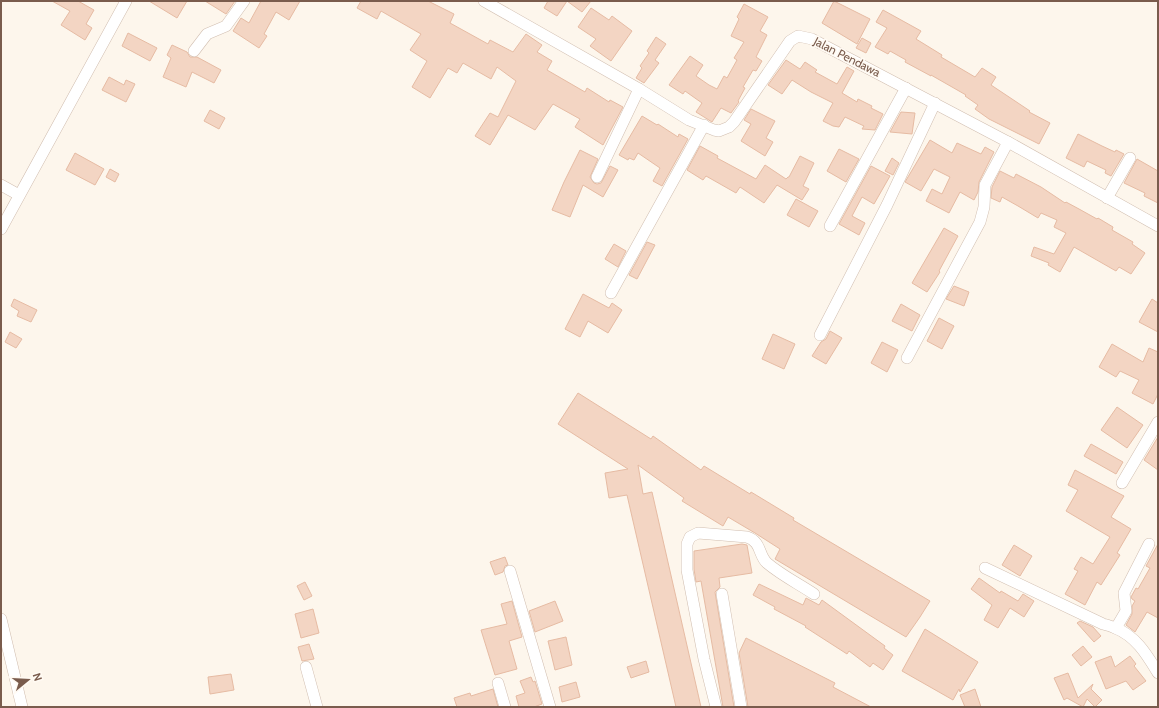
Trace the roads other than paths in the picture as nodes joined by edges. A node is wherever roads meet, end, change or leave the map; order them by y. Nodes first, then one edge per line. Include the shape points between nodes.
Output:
1 (126, 1) edge
2 (244, 1) edge
3 (484, 1) edge
4 (194, 51) dead end
5 (906, 88) junction
6 (639, 89) junction
7 (935, 104) junction
8 (704, 125) junction
9 (1008, 142) junction
10 (1130, 158) dead end
11 (597, 177) dead end
12 (1, 185) edge
13 (19, 195) junction
14 (1107, 198) junction
15 (830, 226) dead end
16 (1158, 226) edge
17 (1, 229) edge
18 (611, 293) dead end
19 (820, 335) dead end
20 (907, 358) dead end
21 (1158, 422) edge
22 (1122, 483) dead end
23 (1149, 544) dead end
24 (985, 568) dead end
25 (510, 571) dead end
26 (722, 594) dead end
27 (814, 594) dead end
28 (1, 619) edge
29 (1116, 628) junction
30 (306, 667) dead end
31 (1158, 674) edge
32 (498, 683) dead end
33 (22, 707) edge
34 (317, 707) edge
35 (505, 707) edge
36 (550, 707) edge
37 (716, 707) edge
38 (741, 707) edge

1 - 13 street
2 - 4 street via 226,26 207,34
3 - 6 street, Jalan Pendawa
5 - 7 street, Jalan Pendawa
5 - 8 street, Jalan Pendawa via 821,43 798,36 786,46 729,127 714,130
5 - 15 street
6 - 8 street, Jalan Pendawa via 689,120
6 - 11 street
7 - 9 street, Jalan Pendawa
7 - 19 street via 887,205
8 - 18 street
9 - 14 street, Jalan Pendawa
9 - 20 street via 985,185 980,222
10 - 14 street
12 - 13 street
13 - 17 street
14 - 16 street, Jalan Pendawa
21 - 22 street
23 - 29 street via 1124,593 1126,611
24 - 29 street
25 - 36 street
26 - 38 street
27 - 37 street via 767,563 752,539 698,533 690,537 686,544 687,570
28 - 33 street
29 - 31 street via 1140,646
30 - 34 street
32 - 35 street

